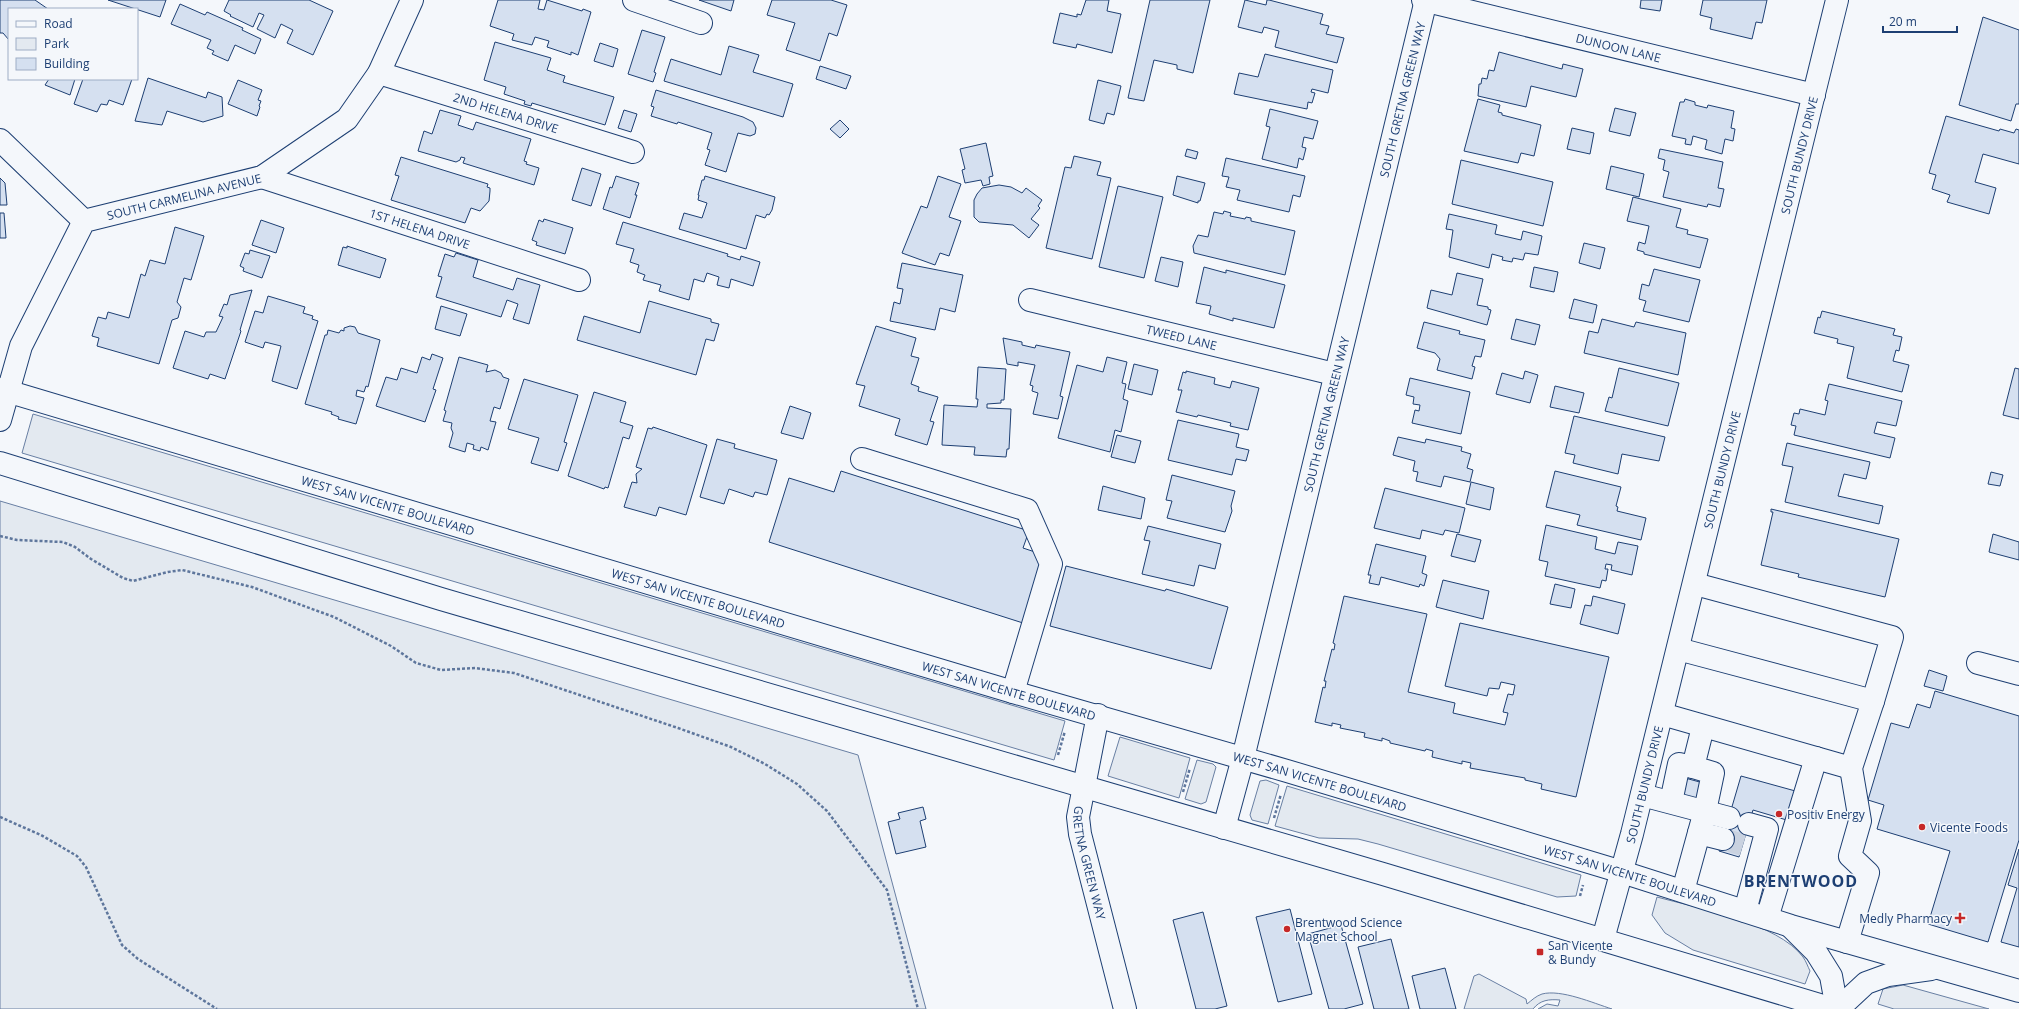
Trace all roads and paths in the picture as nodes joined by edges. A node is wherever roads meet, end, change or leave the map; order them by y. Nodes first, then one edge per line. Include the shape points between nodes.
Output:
1 (412, 0) edge
2 (634, 0) edge
3 (1425, 0) edge
4 (1838, 0) edge
5 (700, 23) dead end
6 (379, 74) junction
7 (1814, 95) junction
8 (0, 140) edge
9 (633, 152) dead end
10 (262, 176) junction
11 (84, 221) junction
12 (579, 280) dead end
13 (1030, 300) dead end
14 (1334, 374) junction
15 (4, 390) edge
16 (0, 420) edge
17 (862, 459) dead end
18 (0, 463) edge
19 (0, 536) edge
20 (1694, 584) junction
21 (1678, 649) junction
22 (1978, 663) dead end
23 (2019, 674) edge
24 (1013, 692) junction
25 (1873, 701) junction
26 (1662, 714) junction
27 (1098, 715) junction
28 (1066, 726) dead end
29 (1703, 727) junction
30 (1243, 758) junction
31 (1816, 758) junction
32 (1056, 760) dead end
33 (1191, 765) dead end
34 (1693, 767) junction
35 (1851, 768) junction
36 (1083, 786) junction
37 (1281, 792) dead end
38 (1183, 793) dead end
39 (1642, 794) junction
40 (1671, 802) junction
41 (1705, 811) junction
42 (0, 817) edge
43 (1729, 818) tunnel mouth
44 (1273, 819) dead end
45 (1749, 824) tunnel mouth
46 (1224, 828) junction
47 (1699, 833) junction
48 (1742, 845) junction
49 (1622, 872) junction
50 (1683, 891) junction
51 (1745, 911) junction
52 (1767, 918) junction
53 (1790, 926) junction
54 (1602, 939) junction
55 (1847, 942) junction
56 (1938, 968) junction
57 (2019, 990) edge
58 (217, 1009) edge
59 (918, 1009) edge
60 (1125, 1009) edge
61 (1833, 1009) edge
62 (1838, 1009) edge

1 - 6 street, SOUTH CARMELINA AVENUE
2 - 5 street
3 - 7 street, DUNOON LANE
3 - 14 street, SOUTH GRETNA GREEN WAY
4 - 7 street, SOUTH BUNDY DRIVE
6 - 9 street, 2ND HELENA DRIVE
6 - 10 street, SOUTH CARMELINA AVENUE via 347,119
7 - 20 street, SOUTH BUNDY DRIVE
8 - 11 street
10 - 11 street, SOUTH CARMELINA AVENUE
10 - 12 street, 1ST HELENA DRIVE
11 - 15 street via 21,346
13 - 14 street, TWEED LANE
14 - 30 street, SOUTH GRETNA GREEN WAY
15 - 16 street
15 - 24 street, WEST SAN VICENTE BOULEVARD
17 - 24 street via 1027,510 1051,564
18 - 36 street via 442,599
19 - 59 path via 17,540 63,542 122,578 133,581 182,570 252,587 334,617 391,646 416,663 441,670 476,668 514,673 731,747 765,764 798,784 827,812 887,890
20 - 21 street, SOUTH BUNDY DRIVE
20 - 25 street via 1892,637
21 - 25 street
21 - 26 street, SOUTH BUNDY DRIVE
22 - 23 street
24 - 27 street, WEST SAN VICENTE BOULEVARD
25 - 35 street
26 - 29 street
26 - 39 street, SOUTH BUNDY DRIVE
27 - 30 street, WEST SAN VICENTE BOULEVARD
27 - 36 street, GRETNA GREEN WAY
28 - 32 path
29 - 31 street
29 - 34 street
30 - 46 street, SOUTH GRETNA GREEN WAY
30 - 49 street, WEST SAN VICENTE BOULEVARD
31 - 35 street
31 - 52 street
33 - 38 path
34 - 40 street via 1679,764
34 - 41 street via 1713,772
35 - 55 street via 1860,821 1850,856 1868,873
36 - 46 street
36 - 60 street, GRETNA GREEN WAY via 1078,817 1080,834
37 - 44 path
39 - 40 street
39 - 49 street, SOUTH BUNDY DRIVE
40 - 41 street
41 - 43 street
41 - 47 street
42 - 58 path via 41,835 77,856 86,867 122,945 138,960
45 - 48 street via 1767,829
46 - 54 street
47 - 48 street
47 - 50 street
48 - 51 street
49 - 50 street, WEST SAN VICENTE BOULEVARD
49 - 54 street, SOUTH BUNDY DRIVE
50 - 51 street, WEST SAN VICENTE BOULEVARD
51 - 52 street, WEST SAN VICENTE BOULEVARD
52 - 53 street, WEST SAN VICENTE BOULEVARD
53 - 55 street, WEST SAN VICENTE BOULEVARD
53 - 62 street via 1816,952 1831,976
54 - 61 street via 1661,959
55 - 56 street, WEST SAN VICENTE BOULEVARD
56 - 57 street, WEST SAN VICENTE BOULEVARD
56 - 62 street via 1888,975 1866,983

